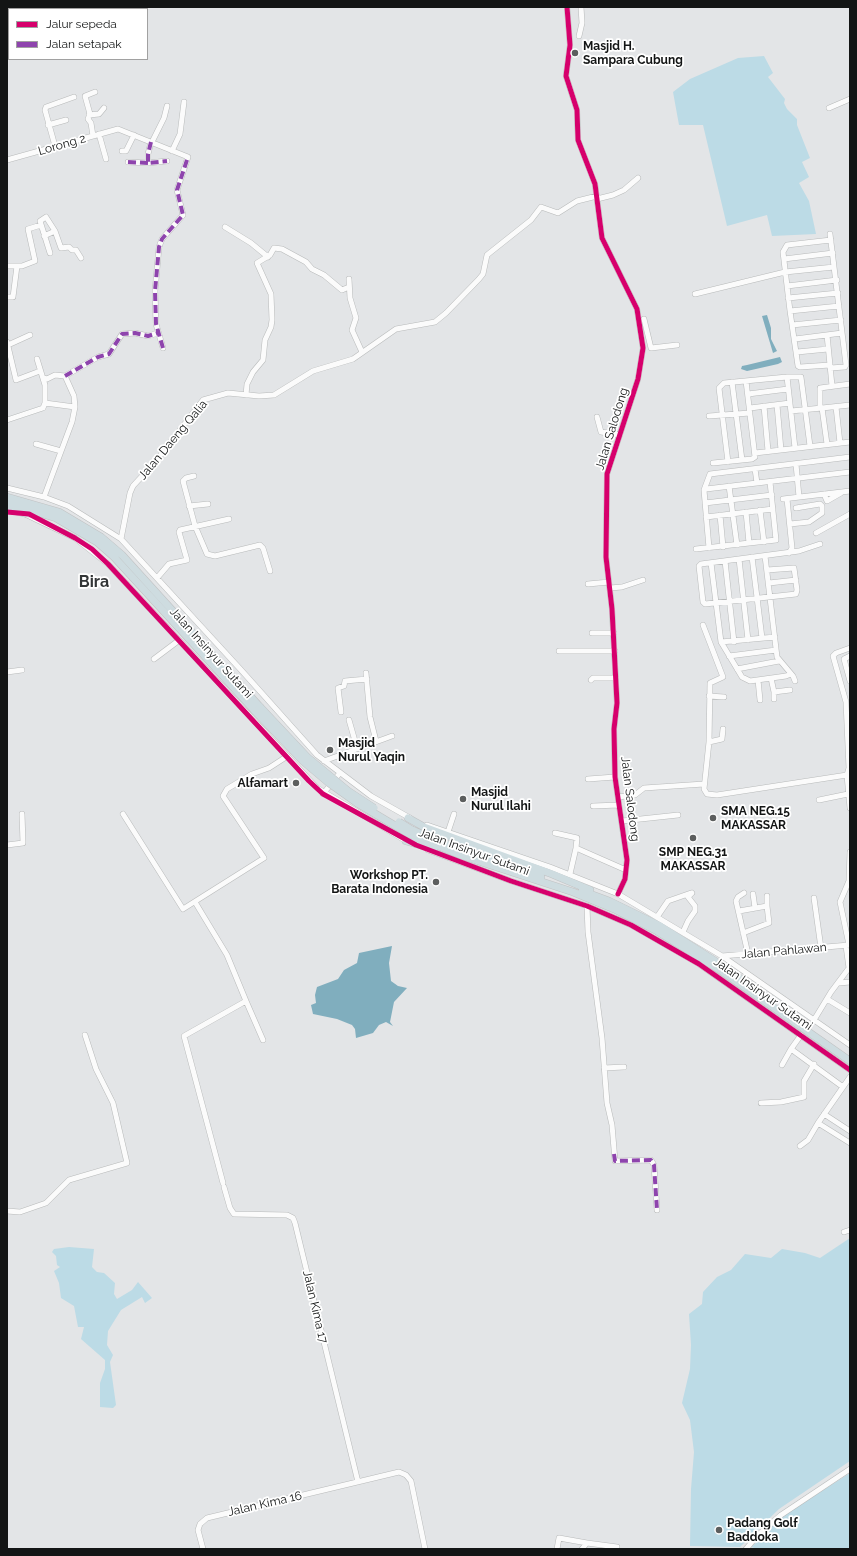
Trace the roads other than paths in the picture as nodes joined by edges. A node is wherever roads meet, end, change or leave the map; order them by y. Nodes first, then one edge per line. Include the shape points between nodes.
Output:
1 (568, 7) edge
2 (581, 7) edge
3 (579, 36) dead end
4 (95, 92) dead end
5 (74, 97) dead end
6 (850, 99) edge
7 (184, 102) dead end
8 (167, 106) dead end
9 (104, 108) dead end
10 (829, 108) dead end
11 (89, 115) junction
12 (66, 120) dead end
13 (48, 125) junction
14 (99, 134) junction
15 (134, 135) junction
16 (93, 136) junction
17 (152, 142) junction
18 (55, 146) junction
19 (122, 151) dead end
20 (172, 151) junction
21 (106, 159) dead end
22 (7, 160) edge
23 (167, 161) dead end
24 (128, 162) dead end
25 (148, 163) junction
26 (638, 178) dead end
27 (597, 197) junction
28 (41, 225) junction
29 (225, 227) dead end
30 (55, 232) junction
31 (830, 234) dead end
32 (44, 236) junction
33 (831, 240) junction
34 (50, 253) dead end
35 (833, 253) junction
36 (268, 257) junction
37 (81, 258) dead end
38 (784, 259) junction
39 (7, 266) edge
40 (17, 266) junction
41 (834, 267) junction
42 (785, 272) junction
43 (348, 279) dead end
44 (837, 280) junction
45 (787, 286) junction
46 (349, 287) junction
47 (695, 294) dead end
48 (838, 294) junction
49 (7, 297) edge
50 (788, 298) junction
51 (839, 306) junction
52 (790, 311) junction
53 (644, 319) dead end
54 (841, 320) junction
55 (792, 325) junction
56 (158, 333) junction
57 (842, 333) junction
58 (30, 335) dead end
59 (827, 335) junction
60 (795, 338) junction
61 (7, 344) edge
62 (677, 345) dead end
63 (163, 348) dead end
64 (828, 349) junction
65 (362, 352) junction
66 (797, 352) junction
67 (37, 359) dead end
68 (830, 366) junction
69 (40, 371) junction
70 (65, 376) junction
71 (787, 377) junction
72 (44, 378) junction
73 (746, 381) junction
74 (732, 382) junction
75 (850, 384) edge
76 (832, 386) junction
77 (788, 389) junction
78 (748, 394) junction
79 (246, 395) junction
80 (45, 403) junction
81 (790, 403) junction
82 (777, 405) junction
83 (850, 405) edge
84 (764, 406) junction
85 (75, 407) junction
86 (836, 407) junction
87 (821, 408) junction
88 (750, 410) junction
89 (806, 410) junction
90 (791, 411) junction
91 (736, 414) junction
92 (709, 416) dead end
93 (722, 416) junction
94 (597, 417) dead end
95 (7, 420) edge
96 (620, 435) junction
97 (850, 442) edge
98 (840, 443) junction
99 (36, 444) dead end
100 (827, 444) junction
101 (810, 446) junction
102 (795, 448) junction
103 (781, 450) junction
104 (61, 451) junction
105 (768, 451) junction
106 (755, 453) junction
107 (850, 457) edge
108 (742, 460) junction
109 (728, 462) junction
110 (713, 463) dead end
111 (796, 464) junction
112 (755, 469) junction
113 (850, 472) edge
114 (194, 476) dead end
115 (797, 478) junction
116 (770, 482) junction
117 (757, 483) junction
118 (729, 486) junction
119 (7, 488) edge
120 (706, 489) junction
121 (850, 491) edge
122 (772, 495) junction
123 (7, 497) edge
124 (44, 497) junction
125 (799, 497) junction
126 (731, 500) junction
127 (7, 503) edge
128 (705, 503) junction
129 (208, 504) dead end
130 (189, 506) junction
131 (796, 508) dead end
132 (7, 509) edge
133 (773, 509) junction
134 (760, 510) junction
135 (7, 512) edge
136 (746, 512) junction
137 (733, 513) junction
138 (29, 514) junction
139 (850, 514) edge
140 (720, 515) junction
141 (706, 516) junction
142 (229, 519) dead end
143 (790, 524) junction
144 (195, 526) junction
145 (816, 533) dead end
146 (121, 540) junction
147 (764, 542) junction
148 (749, 543) junction
149 (820, 544) dead end
150 (737, 545) junction
151 (723, 547) junction
152 (709, 548) junction
153 (696, 549) dead end
154 (789, 553) junction
155 (765, 556) junction
156 (752, 557) junction
157 (739, 559) junction
158 (725, 561) junction
159 (711, 563) junction
160 (767, 570) junction
161 (270, 571) dead end
162 (157, 578) junction
163 (643, 580) dead end
164 (796, 580) junction
165 (609, 582) junction
166 (768, 583) junction
167 (588, 584) dead end
168 (610, 588) junction
169 (770, 597) junction
170 (757, 599) junction
171 (743, 600) junction
172 (730, 601) junction
173 (717, 603) junction
174 (703, 625) dead end
175 (592, 632) dead end
176 (614, 633) junction
177 (774, 637) junction
178 (762, 638) junction
179 (748, 640) junction
180 (178, 641) junction
181 (721, 642) junction
182 (734, 642) junction
183 (850, 648) edge
184 (776, 650) junction
185 (559, 651) dead end
186 (615, 651) junction
187 (730, 656) junction
188 (850, 656) edge
189 (154, 659) dead end
190 (780, 661) junction
191 (737, 669) junction
192 (22, 670) dead end
193 (7, 672) edge
194 (366, 673) dead end
195 (790, 674) junction
196 (616, 678) junction
197 (771, 678) junction
198 (367, 679) junction
199 (591, 680) dead end
200 (758, 680) junction
201 (750, 681) junction
202 (795, 681) dead end
203 (850, 681) edge
204 (790, 690) dead end
205 (759, 692) junction
206 (775, 692) junction
207 (709, 696) junction
208 (724, 697) dead end
209 (774, 699) dead end
210 (760, 700) dead end
211 (257, 709) junction
212 (341, 712) dead end
213 (349, 720) dead end
214 (723, 729) dead end
215 (392, 736) dead end
216 (376, 741) junction
217 (708, 742) junction
218 (357, 748) junction
219 (286, 757) junction
220 (324, 762) junction
221 (339, 774) junction
222 (847, 775) junction
223 (615, 777) junction
224 (588, 779) dead end
225 (704, 784) junction
226 (323, 794) junction
227 (848, 794) junction
228 (618, 797) junction
229 (819, 800) dead end
230 (619, 805) junction
231 (594, 806) dead end
232 (850, 808) edge
233 (22, 814) dead end
234 (123, 814) dead end
235 (454, 814) dead end
236 (678, 816) dead end
237 (408, 818) junction
238 (622, 821) junction
239 (448, 832) junction
240 (554, 833) dead end
241 (409, 835) junction
242 (7, 845) edge
243 (576, 848) junction
244 (850, 852) edge
245 (626, 870) junction
246 (570, 874) junction
247 (744, 893) dead end
248 (618, 894) junction
249 (753, 894) dead end
250 (767, 896) dead end
251 (814, 898) dead end
252 (609, 901) junction
253 (195, 902) junction
254 (587, 906) junction
255 (767, 906) junction
256 (755, 908) junction
257 (739, 911) junction
258 (657, 917) junction
259 (683, 932) junction
260 (743, 933) junction
261 (848, 946) edge
262 (821, 948) junction
263 (748, 954) junction
264 (722, 956) junction
265 (849, 959) edge
266 (850, 982) edge
267 (839, 983) junction
268 (827, 998) junction
269 (246, 1001) junction
270 (850, 1013) edge
271 (814, 1020) junction
272 (85, 1035) dead end
273 (801, 1035) junction
274 (262, 1040) dead end
275 (850, 1045) edge
276 (791, 1050) junction
277 (850, 1056) edge
278 (850, 1061) edge
279 (814, 1064) junction
280 (782, 1065) dead end
281 (624, 1067) dead end
282 (604, 1068) junction
283 (850, 1070) edge
284 (850, 1077) edge
285 (843, 1087) junction
286 (762, 1103) dead end
287 (824, 1114) junction
288 (818, 1123) junction
289 (850, 1131) edge
290 (850, 1143) edge
291 (800, 1146) dead end
292 (657, 1210) dead end
293 (7, 1211) edge
294 (850, 1469) edge
295 (358, 1482) junction
296 (587, 1543) junction
297 (613, 1548) edge
298 (203, 1549) edge
299 (426, 1549) edge
300 (557, 1549) edge
301 (582, 1549) edge
302 (746, 1549) edge

1 - 27 street, Jalan Salodong via 570,45 566,76 577,110 578,140 595,184
2 - 3 street via 582,23
4 - 11 street via 85,96
5 - 13 street via 45,109
6 - 10 street
7 - 20 street via 180,134
8 - 17 street
9 - 11 street via 99,114
11 - 16 street
12 - 13 street
13 - 18 street
14 - 15 street, Lorong 2 via 118,129
14 - 16 street, Lorong 2
14 - 21 street
15 - 17 street
15 - 19 street via 126,151
16 - 18 street, Lorong 2
17 - 20 street
17 - 25 street
18 - 22 street, Lorong 2
20 - 56 street via 188,157 177,190 183,215 162,238 159,247 155,291
23 - 25 street
24 - 25 street
26 - 27 street via 624,190 613,195
27 - 65 street, Jalan Daeng Qalia via 577,201 558,213 541,207 528,223 488,255 483,274 440,318 435,322 396,329
27 - 96 street, Jalan Salodong via 602,238 637,309 643,336 638,379
28 - 30 street via 40,220 47,217
28 - 32 street
28 - 40 street via 28,229 35,261 29,265
29 - 36 street
30 - 32 street
30 - 37 street via 60,248 76,250
31 - 33 street
32 - 34 street
33 - 35 street
33 - 38 street via 787,245 784,248
35 - 38 street
35 - 41 street
36 - 46 street via 274,248 285,250 306,262 342,290
36 - 79 street via 257,263 271,294 271,327 265,340 263,360 247,384
38 - 42 street
39 - 40 street
40 - 49 street via 13,297
41 - 42 street
41 - 44 street
42 - 45 street
42 - 47 street
43 - 46 street
44 - 45 street
44 - 48 street
45 - 50 street
46 - 65 street via 356,318 352,330
48 - 50 street
48 - 51 street
50 - 52 street
51 - 52 street
51 - 54 street
52 - 55 street
53 - 62 street via 651,348
54 - 55 street
54 - 57 street
55 - 60 street
56 - 63 street
56 - 70 street via 148,336 122,334 109,354 98,357
57 - 59 street
57 - 68 street via 846,365
58 - 61 street
59 - 60 street
59 - 64 street
60 - 66 street
61 - 69 street via 16,380
64 - 66 street
64 - 68 street
65 - 79 street, Jalan Daeng Qalia via 353,359 312,371 279,393 266,396
66 - 68 street via 800,367
67 - 69 street
68 - 76 street
69 - 72 street
70 - 72 street
70 - 85 street via 74,396
71 - 73 street
71 - 77 street
71 - 89 street via 801,378
72 - 80 street
73 - 74 street
73 - 78 street
74 - 91 street
74 - 93 street via 719,387
75 - 76 street
76 - 87 street via 819,389
77 - 78 street
77 - 81 street
78 - 88 street
79 - 146 street, Jalan Daeng Qalia via 228,393 208,397 200,404 134,486 130,494
80 - 85 street
80 - 95 street via 43,408
81 - 82 street
81 - 90 street
82 - 84 street
82 - 103 street
83 - 86 street
84 - 88 street
84 - 105 street
85 - 104 street
86 - 87 street
86 - 98 street
87 - 89 street
87 - 100 street
88 - 91 street
88 - 106 street
89 - 90 street
89 - 101 street
90 - 102 street
91 - 93 street
91 - 108 street
92 - 93 street
93 - 109 street
94 - 96 street via 601,432
96 - 165 street, Jalan Salodong via 607,474 606,557
97 - 98 street
98 - 100 street
99 - 104 street
100 - 101 street
101 - 102 street
102 - 103 street
103 - 105 street
104 - 124 street
105 - 106 street
106 - 108 street via 754,459
107 - 111 street
108 - 109 street
109 - 110 street
111 - 112 street
111 - 115 street
112 - 117 street
112 - 120 street via 712,473 709,475
113 - 115 street
114 - 130 street via 183,480
115 - 116 street
115 - 125 street
116 - 117 street
116 - 122 street
117 - 118 street
118 - 120 street
118 - 126 street
119 - 124 street
120 - 128 street
121 - 125 street
122 - 126 street
122 - 133 street
123 - 211 highway, Jalan Insinyur Sutami via 58,512 101,537 122,556
124 - 146 street via 68,506
125 - 143 street via 785,499
126 - 128 street
126 - 137 street
127 - 211 highway, Jalan Insinyur Sutami via 56,518 97,542
128 - 141 street
129 - 130 street
130 - 144 street
131 - 143 street via 820,504 822,513 809,522
132 - 138 highway
133 - 134 street
133 - 147 street via 777,539
134 - 136 street
134 - 147 street
135 - 138 street
136 - 137 street
136 - 148 street
137 - 140 street
137 - 150 street
138 - 180 street via 92,549
139 - 145 street
140 - 141 street
140 - 151 street
141 - 152 street
142 - 144 street
143 - 154 street via 792,548
144 - 161 street via 209,556 260,545
144 - 162 street via 178,531 187,560 169,564
146 - 162 street
147 - 148 street
148 - 150 street
149 - 154 street
150 - 151 street
151 - 152 street
152 - 153 street
154 - 155 street
155 - 156 street
155 - 160 street
156 - 157 street
156 - 170 street
157 - 158 street
157 - 171 street
158 - 159 street
158 - 172 street
159 - 173 street
159 - 173 street via 699,565 702,600 705,604
160 - 164 street via 792,567 795,569
160 - 166 street
162 - 220 street
163 - 168 street
164 - 166 street
164 - 169 street via 796,594
165 - 167 street
165 - 168 street, Jalan Salodong
166 - 169 street
168 - 176 street, Jalan Salodong
169 - 170 street
169 - 177 street
170 - 171 street
170 - 178 street
171 - 172 street
171 - 179 street
172 - 173 street
172 - 182 street
173 - 181 street
174 - 207 street via 722,676 710,682
175 - 176 street
176 - 186 street, Jalan Salodong
177 - 178 street
177 - 184 street
178 - 179 street
179 - 182 street
180 - 189 street
180 - 219 street
181 - 182 street
181 - 187 street
183 - 222 street via 833,656 846,702
184 - 187 street
184 - 190 street
185 - 186 street
186 - 196 street, Jalan Salodong
187 - 191 street
188 - 203 street via 844,659
190 - 191 street
190 - 195 street
191 - 201 street via 742,677
192 - 193 street
194 - 198 street
195 - 197 street
195 - 202 street
196 - 199 street
196 - 223 street, Jalan Salodong
197 - 200 street
197 - 206 street
198 - 212 street via 345,681 344,686 338,688
198 - 216 street via 370,717
200 - 201 street
200 - 205 street
201 - 205 street
204 - 206 street
205 - 210 street
206 - 209 street
207 - 208 street
207 - 217 street
211 - 241 highway, Jalan Insinyur Sutami, bridge via 330,778
213 - 218 street
214 - 217 street via 722,739
215 - 216 street
216 - 218 street
217 - 225 street
218 - 220 street
219 - 226 street
219 - 253 street via 270,768 252,774 227,789 223,796 264,858
220 - 221 street
221 - 226 street
221 - 237 street
222 - 225 street via 712,796 705,792
222 - 227 street
223 - 224 street
223 - 228 street, Jalan Salodong
225 - 228 street via 644,788 635,795
226 - 241 street
227 - 229 street
227 - 232 street
228 - 230 street, Jalan Salodong
230 - 231 street
230 - 238 street, Jalan Salodong
233 - 242 street via 23,843
234 - 253 street via 183,909
235 - 239 street
236 - 238 street
237 - 239 street
237 - 252 highway via 424,827 578,884
238 - 245 street, Jalan Salodong
239 - 246 street
240 - 243 street via 577,838
241 - 252 highway, Jalan Insinyur Sutami via 456,848
241 - 254 street via 511,881
241 - 278 highway, Jalan Insinyur Sutami via 488,865 573,892 657,931 720,970
243 - 245 street
243 - 246 street
244 - 261 street via 849,881 840,902
245 - 248 street, Jalan Salodong
246 - 248 street
247 - 257 street via 736,899
248 - 258 street
249 - 256 street
250 - 255 street
251 - 262 street
252 - 277 highway, Jalan Insinyur Sutami via 660,926 702,952
253 - 269 street via 227,955
254 - 273 street via 631,925 699,964
254 - 282 street
255 - 256 street
255 - 260 street via 769,923
256 - 257 street
257 - 260 street
258 - 259 street
258 - 259 street via 668,901 692,893 688,896 695,906 695,911
259 - 264 street
260 - 263 street
261 - 262 street, Jalan Pahlawan
261 - 265 street
262 - 263 street, Jalan Pahlawan
263 - 264 street, Jalan Pahlawan
264 - 271 street
265 - 267 street via 850,968
266 - 267 street
267 - 268 street
268 - 270 street
268 - 271 street
269 - 274 street
269 - 295 street, Jalan Kima 17 via 184,1036 230,1208 234,1214 287,1215 293,1218 295,1223
271 - 275 street
272 - 293 street via 96,1069 113,1104 127,1163 69,1180 46,1203 20,1212
273 - 276 street
273 - 283 street
276 - 279 street
276 - 280 street
279 - 285 street
279 - 286 street via 804,1081 804,1097
281 - 282 street
282 - 292 street via 615,1161 651,1160 654,1165
284 - 285 street
285 - 287 street
287 - 288 street
287 - 289 street
288 - 290 street
288 - 291 street via 808,1140
294 - 302 street via 782,1515
295 - 298 street, Jalan Kima 16 via 207,1518 198,1530
295 - 299 street via 400,1472 406,1475 411,1481
296 - 297 street
296 - 300 street via 559,1538
296 - 301 street

